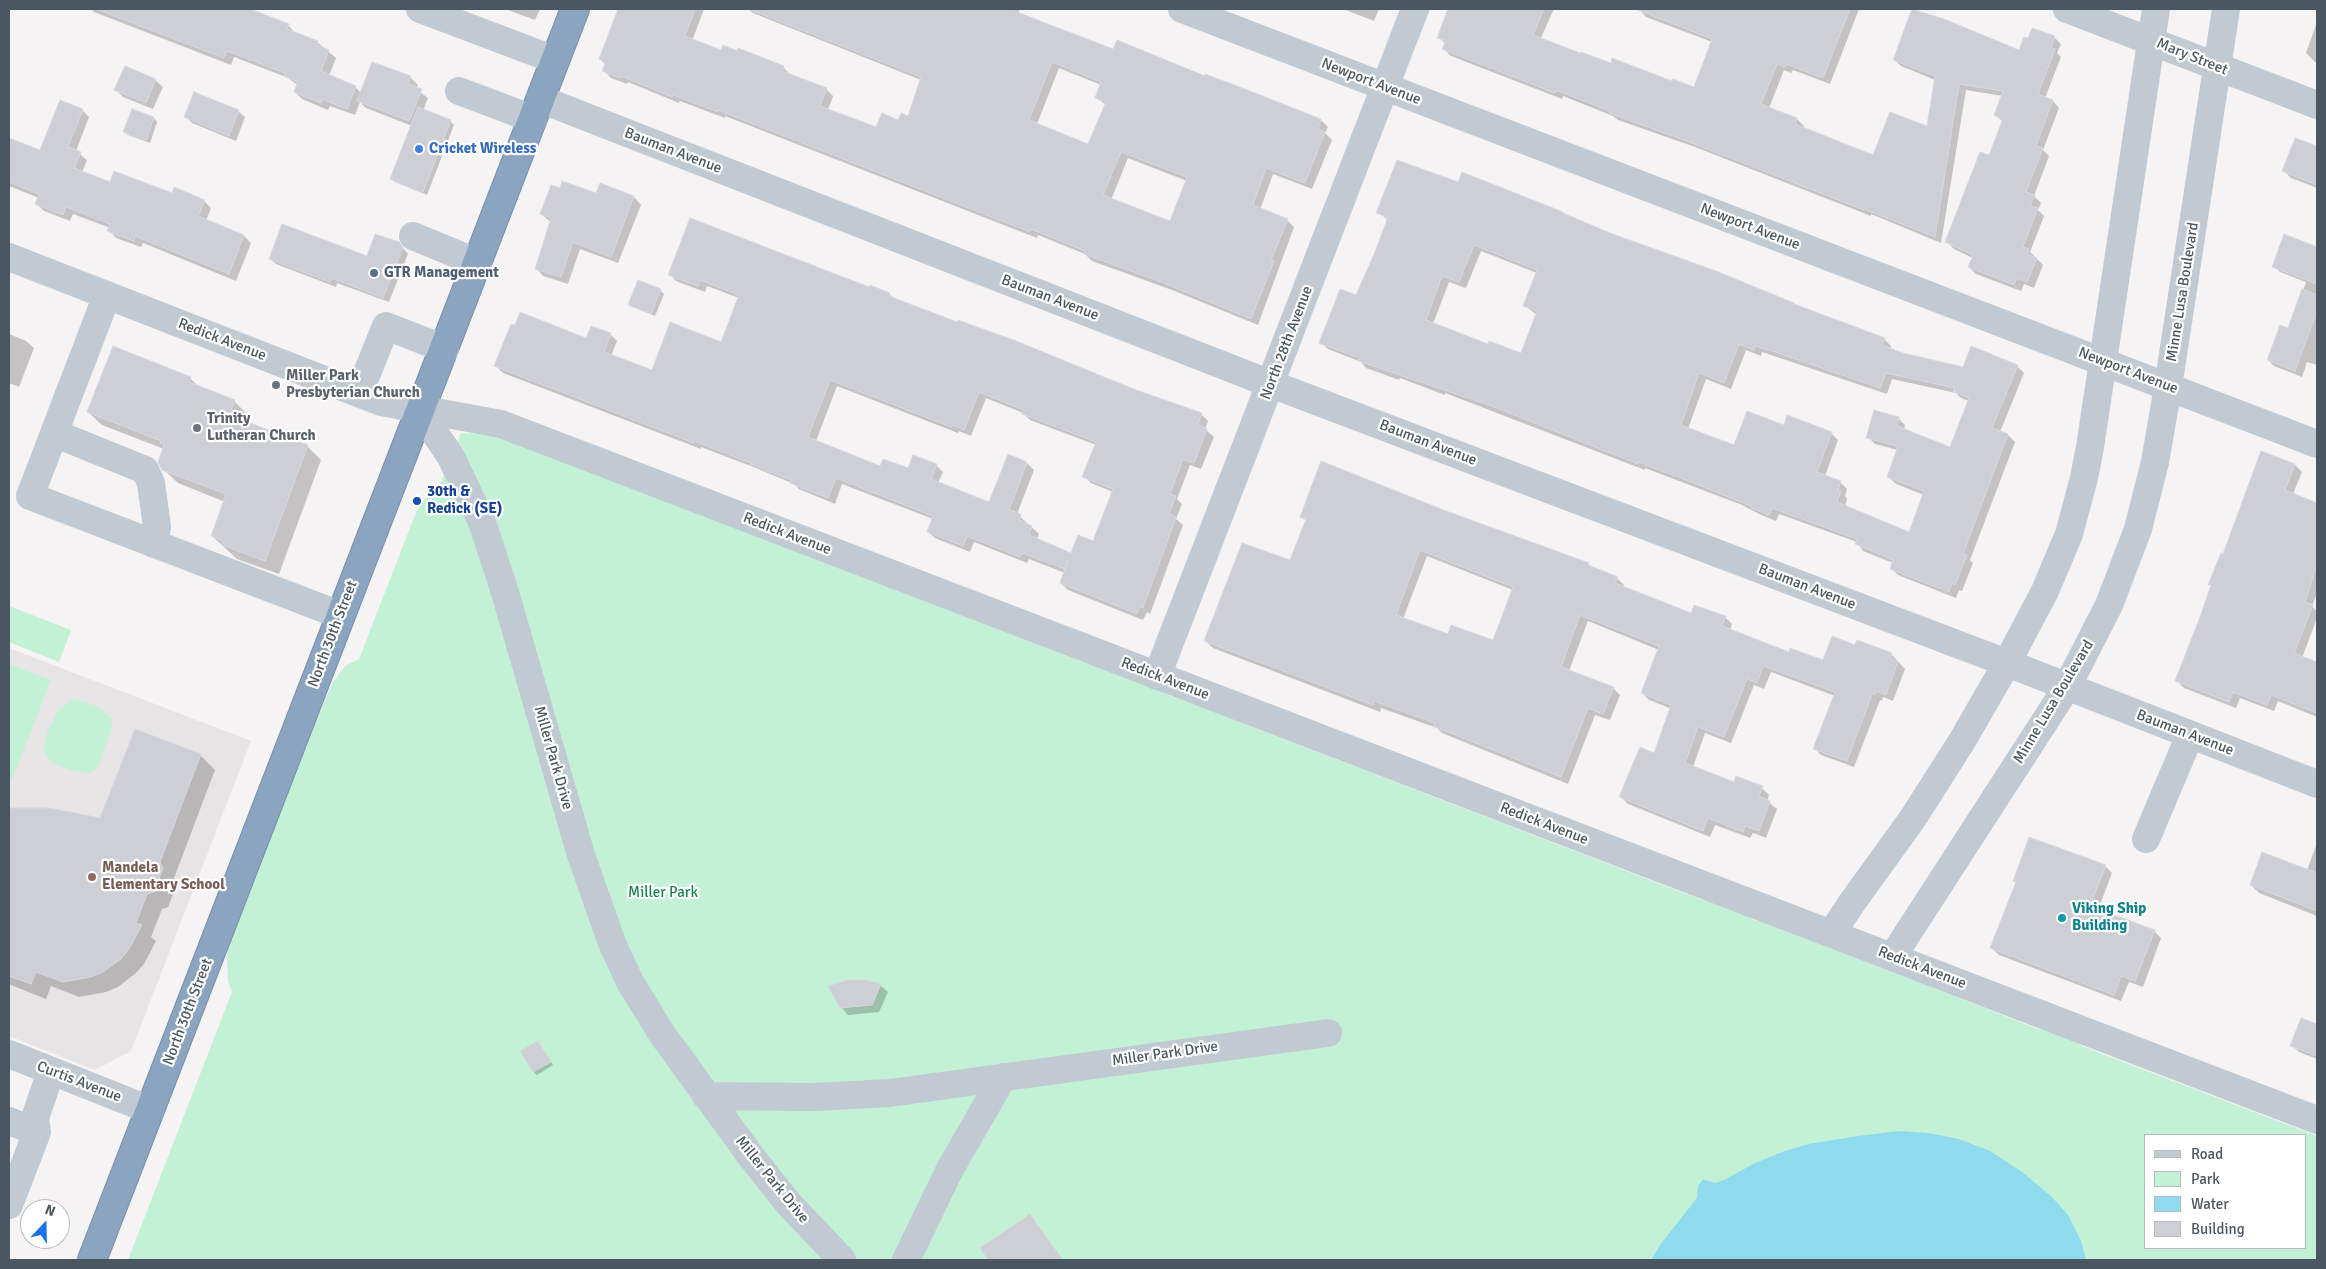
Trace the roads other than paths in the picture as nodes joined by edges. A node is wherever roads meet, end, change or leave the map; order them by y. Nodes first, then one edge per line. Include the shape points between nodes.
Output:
1 (420, 9) edge
2 (575, 9) edge
3 (1182, 9) edge
4 (1415, 9) edge
5 (2067, 9) edge
6 (2156, 9) edge
7 (2226, 9) edge
8 (2150, 40) junction
9 (555, 60) junction
10 (2218, 68) junction
11 (1385, 87) junction
12 (459, 91) dead end
13 (2317, 105) edge
14 (537, 109) junction
15 (413, 236) dead end
16 (9, 257) edge
17 (478, 263) junction
18 (107, 295) junction
19 (444, 349) junction
20 (2104, 362) junction
21 (1271, 384) junction
22 (2168, 387) junction
23 (359, 393) junction
24 (420, 411) junction
25 (54, 433) junction
26 (2317, 444) edge
27 (154, 544) junction
28 (340, 615) junction
29 (2007, 663) junction
30 (1158, 676) junction
31 (2067, 687) junction
32 (2190, 735) junction
33 (2317, 784) edge
34 (2146, 839) dead end
35 (1832, 933) junction
36 (1893, 956) junction
37 (1328, 1033) dead end
38 (9, 1054) edge
39 (51, 1071) junction
40 (1003, 1077) junction
41 (706, 1096) junction
42 (150, 1110) junction
43 (2317, 1120) edge
44 (9, 1121) edge
45 (37, 1132) junction
46 (9, 1205) edge
47 (92, 1260) edge
48 (842, 1260) edge
49 (906, 1260) edge

1 - 9 street
2 - 9 highway, North 30th Street
3 - 11 street, Newport Avenue
4 - 11 street, North 28th Avenue
5 - 8 street, Mary Street
6 - 8 street
7 - 10 street, Minne Lusa Boulevard
8 - 10 street, Mary Street
8 - 20 street
9 - 14 highway, North 30th Street
10 - 13 street, Mary Street
10 - 22 street, Minne Lusa Boulevard
11 - 20 street, Newport Avenue
11 - 21 street, North 28th Avenue
12 - 14 street, Bauman Avenue
14 - 17 highway, North 30th Street
14 - 21 street, Bauman Avenue
15 - 17 street
16 - 18 street, Redick Avenue
17 - 19 highway, North 30th Street
18 - 23 street, Redick Avenue
18 - 25 street
19 - 23 street via 386,326
19 - 24 highway, North 30th Street
20 - 22 street, Newport Avenue
20 - 29 street via 2084,478 2069,534 2045,590
21 - 29 street, Bauman Avenue
21 - 30 street, North 28th Avenue
22 - 26 street, Newport Avenue
22 - 31 street, Minne Lusa Boulevard via 2156,462 2138,529 2109,605
23 - 24 street, Redick Avenue
24 - 28 highway, North 30th Street
24 - 30 street, Redick Avenue via 467,416 501,424
24 - 41 street, Miller Park Drive via 452,457 485,529 581,855 612,943 641,1001
25 - 27 street via 145,470 151,482 156,527
25 - 27 street via 30,496
27 - 28 street
28 - 42 highway, North 30th Street
29 - 31 street, Bauman Avenue
29 - 35 street via 1914,818
30 - 35 street, Redick Avenue
31 - 32 street, Bauman Avenue
31 - 36 street, Minne Lusa Boulevard
32 - 33 street, Bauman Avenue
32 - 34 street
35 - 36 street, Redick Avenue
36 - 43 street, Redick Avenue
37 - 40 street, Miller Park Drive
38 - 39 street, Curtis Avenue
39 - 42 street, Curtis Avenue
39 - 45 street via 34,1118
40 - 41 street, Miller Park Drive via 867,1095
40 - 49 street via 950,1169
41 - 48 street, Miller Park Drive via 783,1197
42 - 47 highway, North 30th Street
44 - 45 street
45 - 46 street

